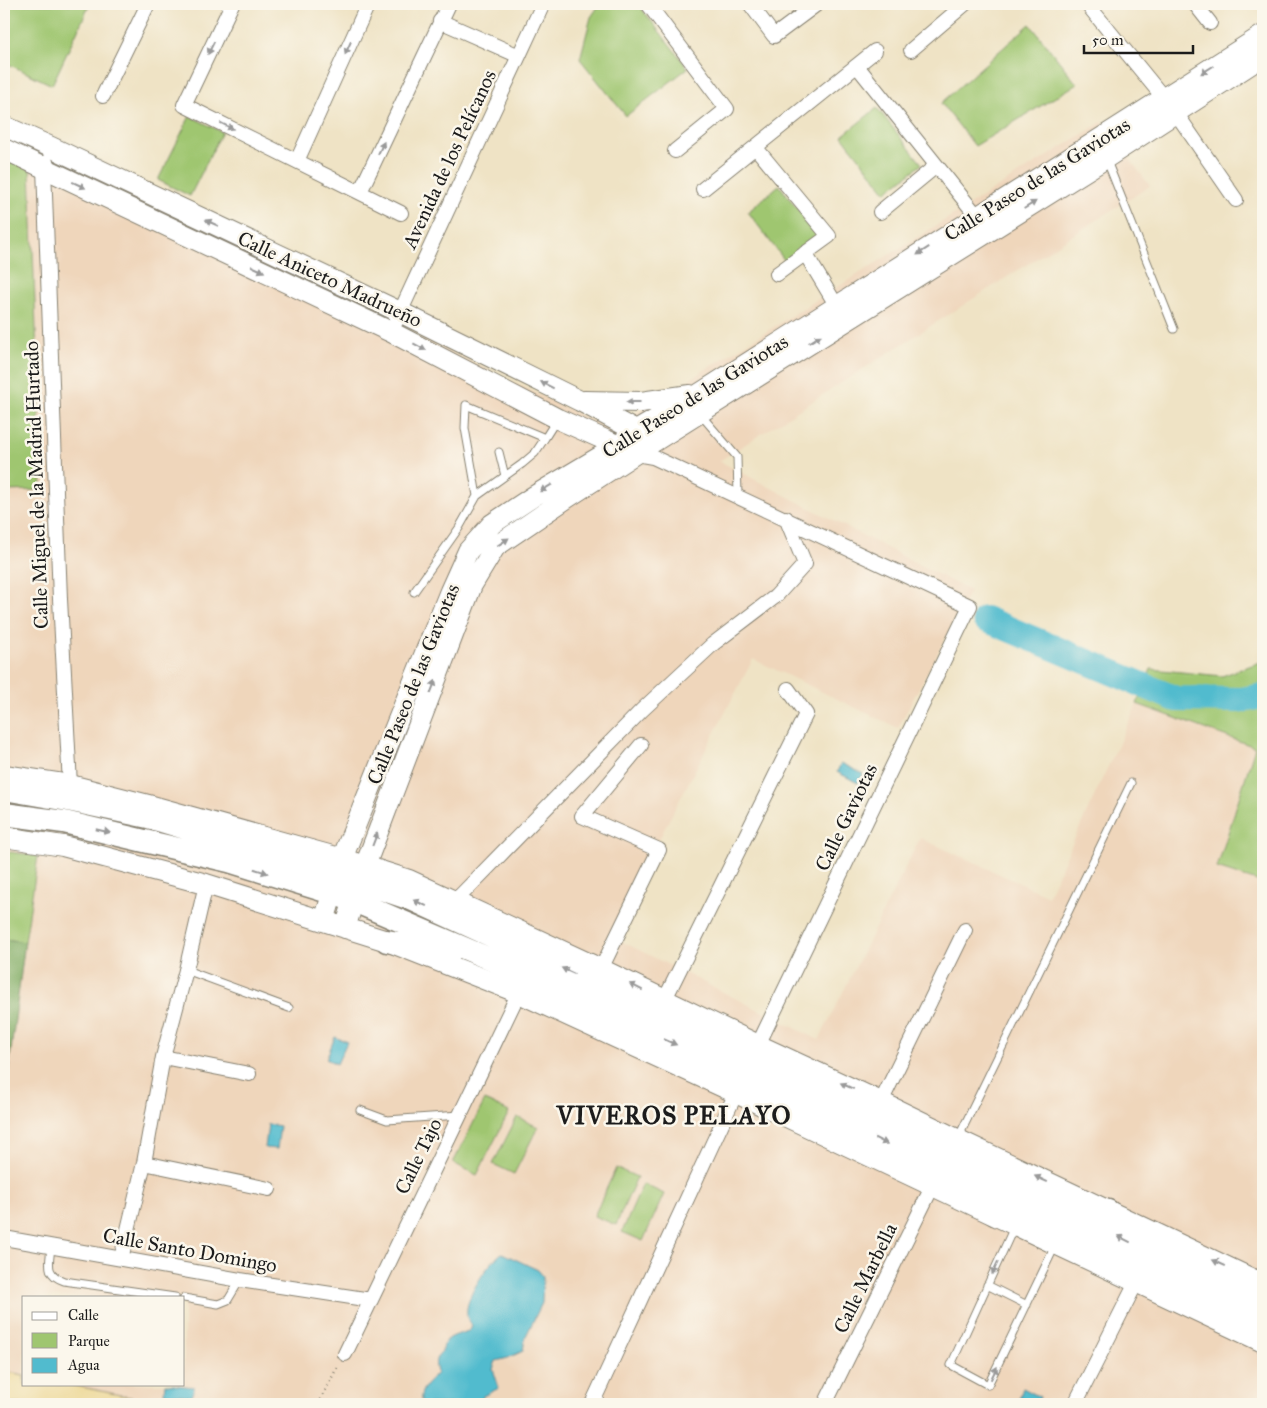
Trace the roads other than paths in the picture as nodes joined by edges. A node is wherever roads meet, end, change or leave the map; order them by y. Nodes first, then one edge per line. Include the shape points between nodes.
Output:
1 (148, 4) edge
2 (232, 4) edge
3 (368, 4) edge
4 (449, 4) edge
5 (543, 4) edge
6 (648, 4) edge
7 (750, 4) edge
8 (817, 4) edge
9 (965, 4) edge
10 (1087, 4) edge
11 (1196, 4) edge
12 (440, 21) junction
13 (1210, 23) dead end
14 (1263, 35) edge
15 (911, 50) dead end
16 (875, 52) dead end
17 (519, 56) junction
18 (1262, 59) edge
19 (857, 66) junction
20 (103, 96) dead end
21 (1170, 105) junction
22 (4, 126) edge
23 (51, 146) junction
24 (756, 148) junction
25 (4, 149) edge
26 (675, 151) dead end
27 (1106, 158) junction
28 (297, 161) junction
29 (936, 166) junction
30 (44, 168) junction
31 (703, 189) dead end
32 (360, 192) junction
33 (1236, 200) dead end
34 (880, 212) dead end
35 (401, 213) dead end
36 (977, 216) junction
37 (805, 253) junction
38 (777, 274) dead end
39 (400, 312) junction
40 (841, 314) junction
41 (1174, 329) dead end
42 (391, 332) junction
43 (580, 401) junction
44 (699, 403) junction
45 (558, 419) junction
46 (582, 430) junction
47 (545, 438) junction
48 (618, 446) junction
49 (644, 446) junction
50 (498, 452) dead end
51 (577, 470) junction
52 (505, 476) junction
53 (477, 496) junction
54 (738, 496) junction
55 (786, 518) junction
56 (414, 592) dead end
57 (788, 689) dead end
58 (641, 746) dead end
59 (4, 775) edge
60 (1131, 783) dead end
61 (4, 789) edge
62 (69, 792) junction
63 (4, 814) edge
64 (64, 822) junction
65 (4, 837) edge
66 (4, 845) edge
67 (64, 846) junction
68 (338, 875) junction
69 (360, 883) junction
70 (205, 888) junction
71 (458, 902) junction
72 (324, 921) junction
73 (345, 928) junction
74 (965, 930) dead end
75 (387, 941) junction
76 (485, 957) junction
77 (601, 969) junction
78 (186, 970) junction
79 (521, 990) junction
80 (664, 1001) junction
81 (289, 1008) dead end
82 (758, 1045) junction
83 (163, 1058) junction
84 (249, 1074) dead end
85 (735, 1096) junction
86 (882, 1102) junction
87 (360, 1110) dead end
88 (460, 1115) junction
89 (965, 1143) junction
90 (144, 1163) junction
91 (934, 1183) junction
92 (1020, 1186) junction
93 (269, 1189) dead end
94 (1043, 1197) junction
95 (1108, 1210) junction
96 (995, 1214) joint
97 (1014, 1228) junction
98 (4, 1238) edge
99 (52, 1246) junction
100 (1054, 1248) junction
101 (121, 1260) junction
102 (1145, 1265) junction
103 (240, 1280) junction
104 (1261, 1283) edge
105 (987, 1286) junction
106 (168, 1296) edge
107 (185, 1298) edge
108 (371, 1300) junction
109 (1027, 1304) junction
110 (1263, 1304) edge
111 (1263, 1327) edge
112 (1263, 1342) edge
113 (1263, 1352) edge
114 (345, 1354) road end
115 (592, 1404) edge
116 (826, 1404) edge
117 (1075, 1404) edge

1 - 20 street
2 -> 28 street via 184,105
3 -> 28 street
4 - 12 street
5 - 17 street, Avenida de los Pelícanos
6 - 26 street via 727,109
7 - 8 street via 774,36
9 - 15 street
10 - 21 street
11 - 13 street
12 - 17 street
32 -> 12 street
14 -> 21 main road, Calle Paseo de las Gaviotas
16 - 19 street
17 - 39 street, Avenida de los Pelícanos
18 - 21 main road, Calle Paseo de las Gaviotas
19 - 24 street
19 - 29 street
21 - 27 main road, Calle Paseo de las Gaviotas
21 - 33 street
21 - 36 main road, Calle Paseo de las Gaviotas
22 - 23 main road, Calle Aniceto Madrueño
23 - 30 street, Calle Miguel de la Madrid Hurtado
39 -> 23 main road, Calle Aniceto Madrueño
24 - 31 street
24 - 37 street via 829,236
25 - 30 main road, Calle Aniceto Madrueño
40 -> 27 main road, Calle Paseo de las Gaviotas
27 - 41 lane
28 - 32 street
29 - 34 street
29 - 36 street
30 -> 42 main road, Calle Aniceto Madrueño
30 - 62 street, Calle Miguel de la Madrid Hurtado
32 - 35 street
36 -> 40 main road, Calle Paseo de las Gaviotas
37 - 38 street
37 - 40 street
39 - 42 street, Avenida de los Pelícanos
43 -> 39 main road, Calle Aniceto Madrueño
40 - 44 main road, Calle Paseo de las Gaviotas
42 -> 45 main road, Calle Aniceto Madrueño
44 -> 43 main road
43 - 49 main road, Calle Aniceto Madrueño
44 - 49 main road, Calle Paseo de las Gaviotas
44 - 54 lane via 737,457
45 - 46 main road, Calle Aniceto Madrueño
45 - 47 lane
46 - 48 main road, Calle Aniceto Madrueño
46 - 51 main road
47 - 52 lane via 535,453
47 - 53 lane via 466,405 465,428
48 - 49 main road, Calle Aniceto Madrueño
48 - 51 main road, Calle Paseo de las Gaviotas
49 - 54 street
69 -> 49 main road, Calle Paseo de las Gaviotas via 472,585 495,547
50 - 52 lane
51 -> 68 main road, Calle Paseo de las Gaviotas via 492,524 468,551
52 - 53 lane
53 - 56 lane via 459,528
54 - 55 street
55 - 71 street via 804,564 776,596 713,644 642,710 461,895
55 - 82 street, Calle Gaviotas via 970,606
57 - 80 street via 806,714
58 - 77 street via 582,816 659,850
59 - 62 main road
60 - 89 lane via 962,1132
61 - 62 main road
62 - 64 street, Calle Miguel de la Madrid Hurtado
62 - 68 main road
63 - 64 main road
64 - 67 street, Calle Miguel de la Madrid Hurtado
64 -> 68 main road via 229,861
65 - 67 main road
66 - 70 street via 63,853
67 - 70 main road
68 - 69 main road
68 - 69 main road
68 - 72 main road, Calle Paseo de las Gaviotas
69 - 71 main road via 409,880
69 - 73 main road, Calle Paseo de las Gaviotas
69 - 76 main road
92 -> 69 main road via 860,1107 466,924 410,899
70 - 72 main road
70 - 78 street
70 - 79 street
71 - 77 main road
72 - 73 main road
73 - 75 main road
74 - 86 street
75 - 76 main road
75 - 79 main road
76 - 79 main road
80 -> 77 main road
78 - 81 lane
78 - 83 street
79 - 85 main road
79 - 88 street, Calle Tajo
79 -> 91 main road via 743,1075
80 - 82 main road
86 -> 82 main road
83 - 84 street
83 - 90 street
85 - 91 main road
85 - 115 street
86 - 89 main road
87 - 88 lane via 387,1120
88 - 108 street, Calle Tajo
89 - 92 main road
95 -> 89 main road
90 - 93 street
90 - 101 street
91 - 96 main road
91 - 97 street
91 - 102 main road
91 - 116 street, Calle Marbella
92 - 94 main road
94 - 95 main road
102 -> 94 main road
95 - 102 main road
96 - 97 main road
97 - 100 main road
97 -> 105 lane
98 - 99 street, Calle Santo Domingo
99 - 101 street, Calle Santo Domingo
99 - 106 lane via 49,1270 54,1278
100 - 102 main road
100 - 109 lane
101 - 103 street, Calle Santo Domingo
104 -> 102 main road
102 - 110 main road
102 - 111 main road
102 - 112 main road
102 - 113 street
102 - 117 street
103 - 107 lane via 228,1300 218,1304
103 - 108 street, Calle Santo Domingo
105 - 109 lane
105 -> 109 lane via 951,1365 988,1385
108 - 114 street, Calle Tajo

